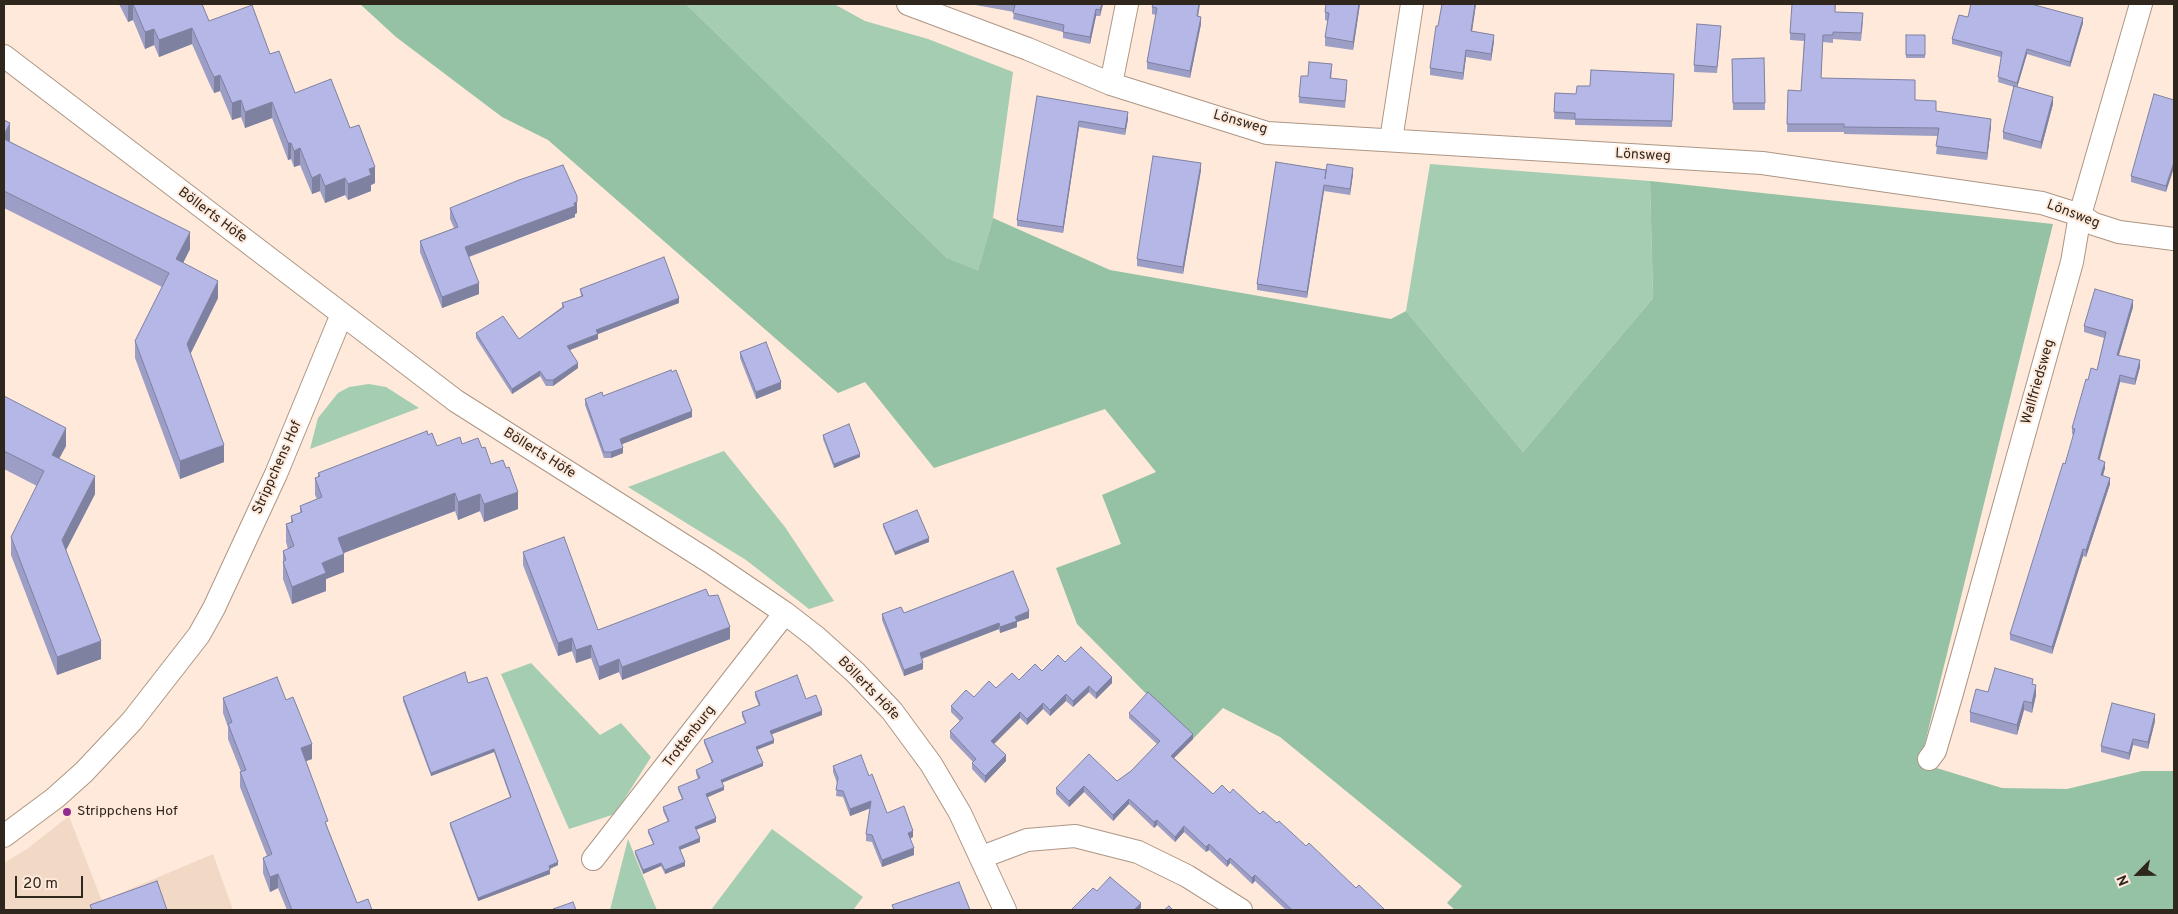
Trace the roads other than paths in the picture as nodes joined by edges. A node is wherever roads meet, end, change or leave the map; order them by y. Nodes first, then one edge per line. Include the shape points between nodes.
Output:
1 (908, 4) edge
2 (1128, 4) edge
3 (1412, 4) edge
4 (2142, 4) edge
5 (4, 56) edge
6 (1111, 84) junction
7 (1391, 140) junction
8 (2080, 215) junction
9 (2174, 239) edge
10 (342, 314) junction
11 (785, 613) junction
12 (1929, 759) dead end
13 (4, 836) edge
14 (982, 857) junction
15 (593, 859) dead end
16 (1005, 910) edge
17 (1241, 910) edge

1 - 6 street, Lönsweg
2 - 6 street
3 - 7 street
4 - 8 street, Wallfriedsweg
5 - 10 street, Böllerts Höfe
6 - 7 street, Lönsweg via 1267,133
7 - 8 street, Lönsweg via 1762,164 2042,203
8 - 9 street, Lönsweg via 2094,224 2119,232
8 - 12 street, Wallfriedsweg via 2072,262 1952,693 1935,751
10 - 11 street, Böllerts Höfe via 456,401
10 - 13 street, Strippchens Hof via 276,474 199,635 132,721 84,772
11 - 14 street, Böllerts Höfe via 856,673 892,711 931,764
11 - 15 street, Trottenburg
14 - 16 street, Böllerts Höfe
14 - 17 street via 1027,840 1075,836 1138,852 1187,876

